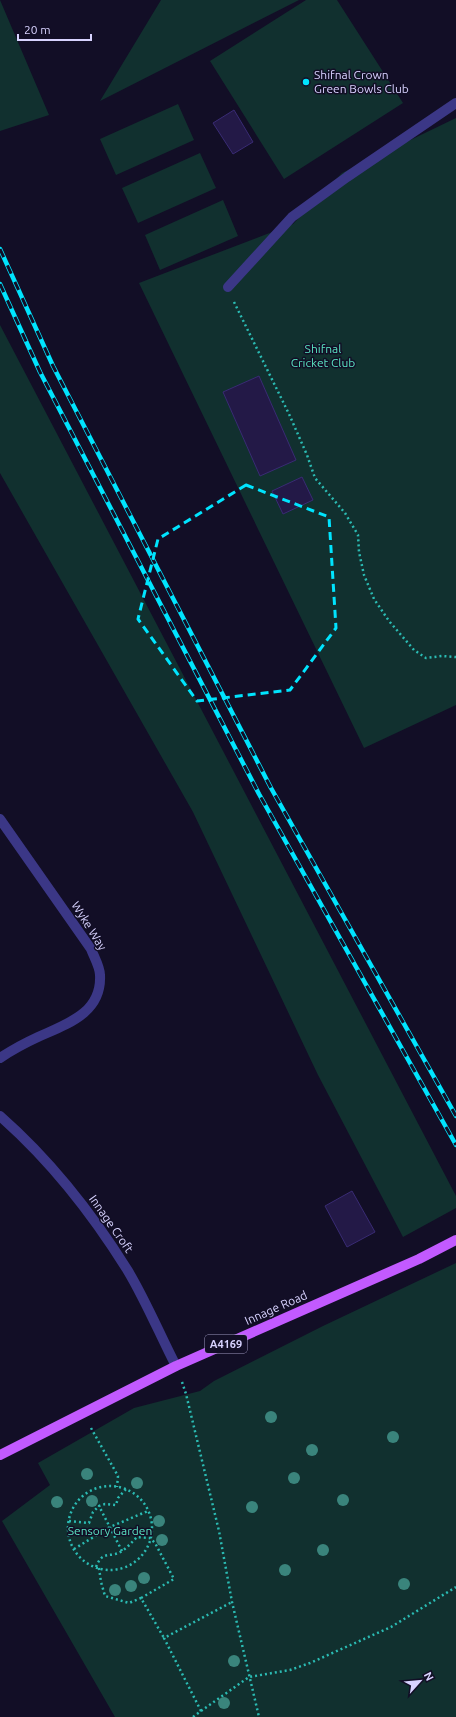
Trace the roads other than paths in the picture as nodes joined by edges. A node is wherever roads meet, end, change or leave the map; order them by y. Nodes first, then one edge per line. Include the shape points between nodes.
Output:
1 (456, 102) edge
2 (228, 287) road end
3 (0, 819) edge
4 (0, 1058) edge
5 (0, 1116) edge
6 (456, 1240) edge
7 (176, 1366) junction
8 (0, 1455) edge

1 - 2 street via 292,217
3 - 4 street, Wyke Way via 91,949 100,973 99,992 86,1011 67,1024
5 - 7 street, Innage Croft via 28,1141 88,1212 128,1272
6 - 7 main road, Innage Road / A4169 via 419,1259
7 - 8 main road, Innage Road / A4169

